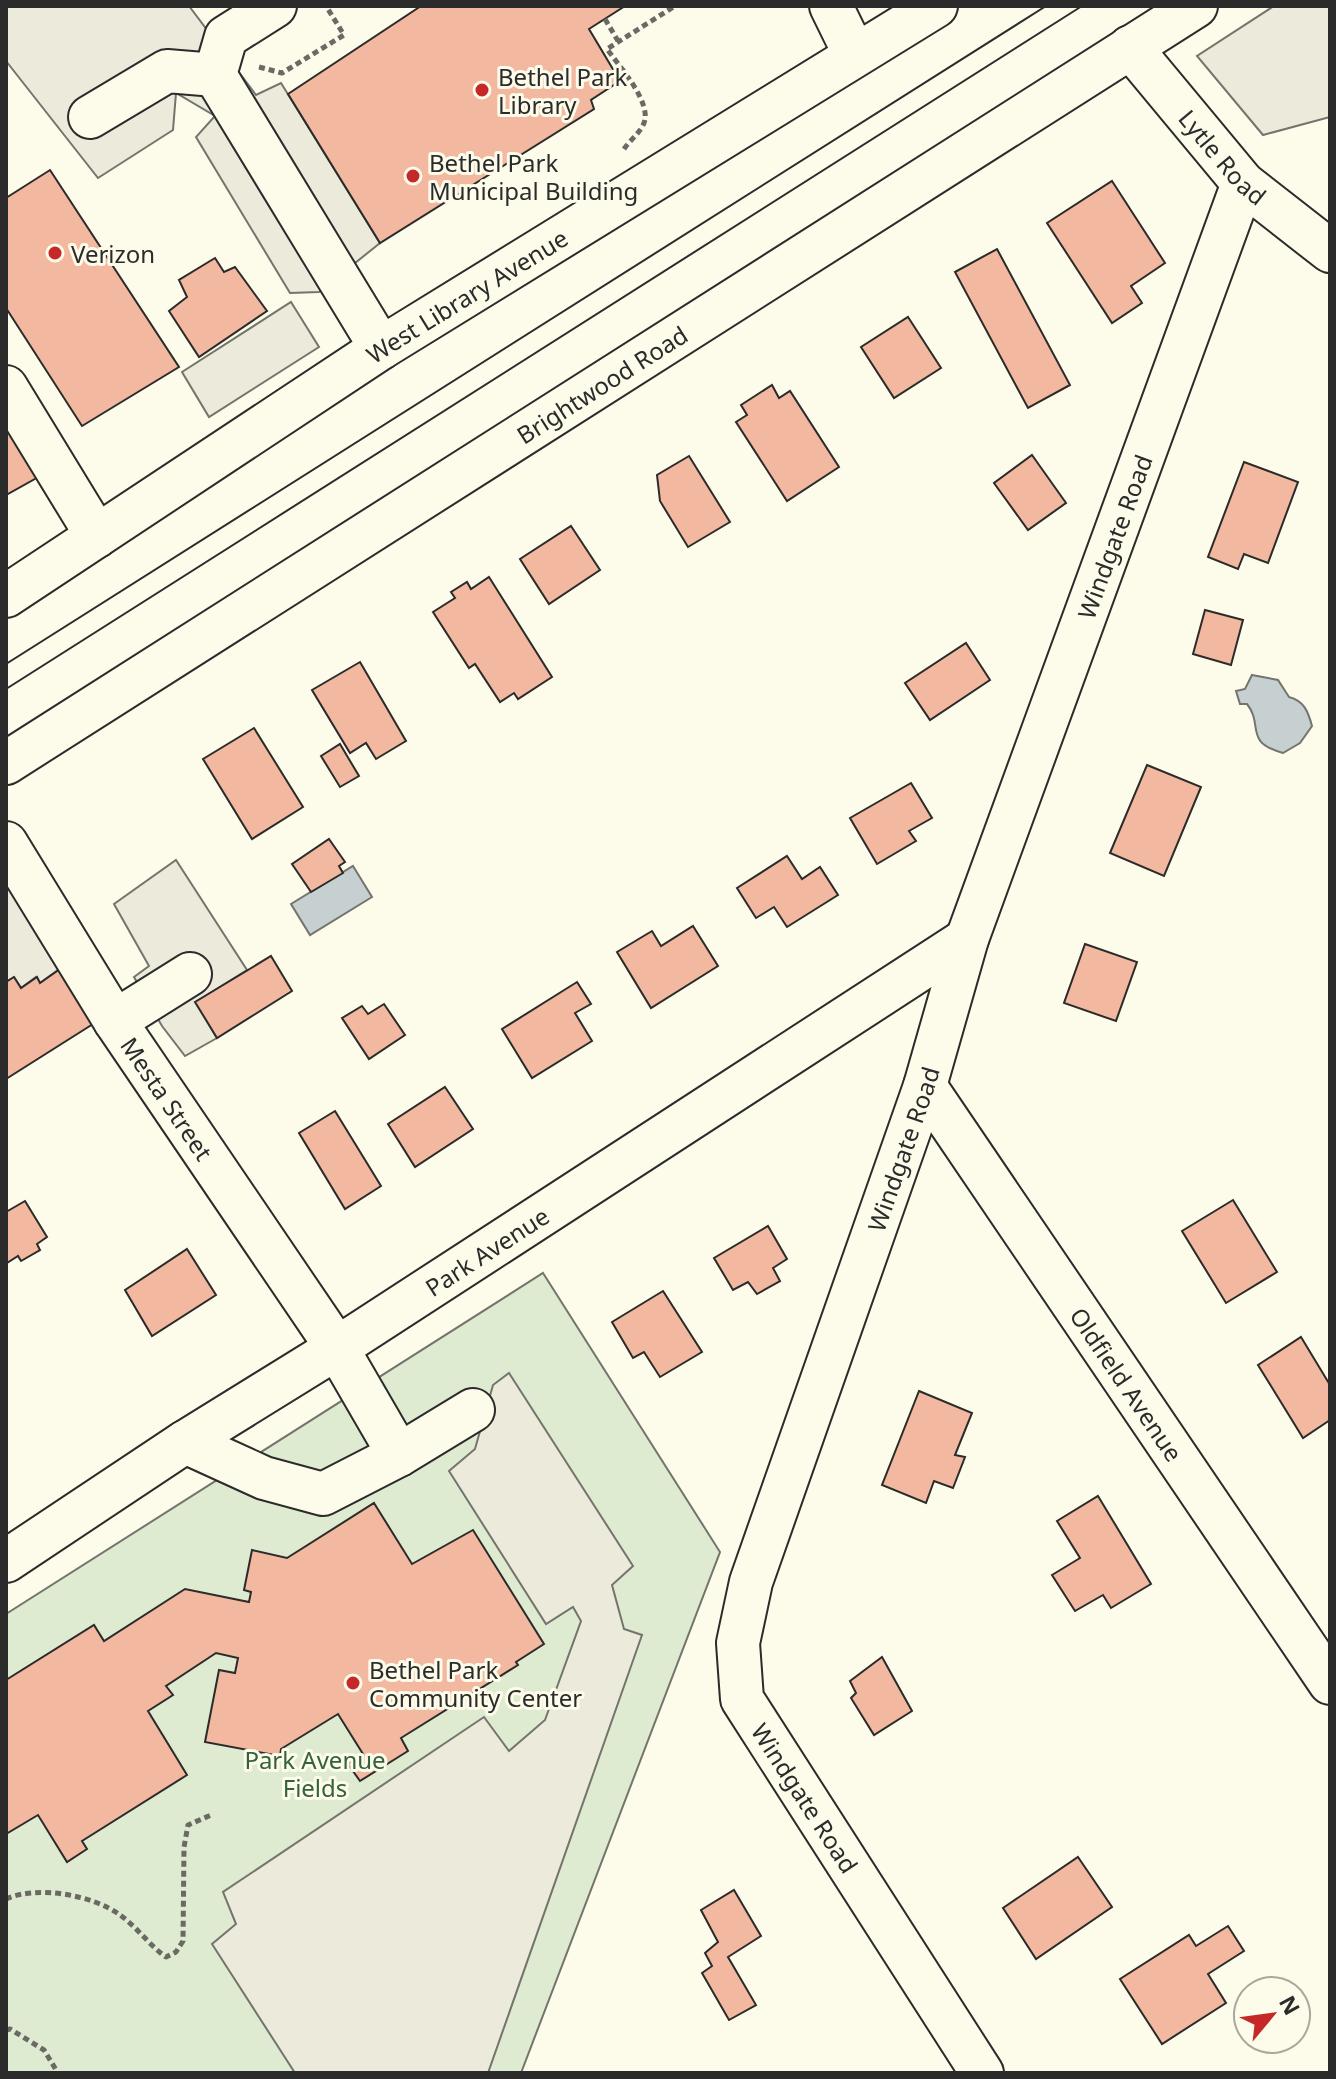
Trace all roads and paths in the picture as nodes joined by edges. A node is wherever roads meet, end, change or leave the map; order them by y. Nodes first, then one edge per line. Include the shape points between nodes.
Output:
1 (275, 6) edge
2 (326, 6) edge
3 (675, 6) edge
4 (831, 6) edge
5 (936, 6) edge
6 (1196, 6) edge
7 (605, 19) dead end
8 (618, 41) junction
9 (1130, 47) junction
10 (855, 55) junction
11 (215, 75) junction
12 (90, 117) dead end
13 (624, 151) dead end
14 (1243, 183) junction
15 (1330, 251) edge
16 (381, 348) junction
17 (6, 387) edge
18 (97, 536) junction
19 (6, 596) edge
20 (6, 763) edge
21 (6, 843) edge
22 (967, 939) junction
23 (190, 974) dead end
24 (115, 1021) junction
25 (925, 1086) junction
26 (337, 1348) junction
27 (473, 1410) dead end
28 (185, 1442) junction
29 (399, 1455) junction
30 (6, 1561) edge
31 (1330, 1683) edge
32 (211, 1815) dead end
33 (6, 1899) edge
34 (6, 2030) edge
35 (58, 2073) edge
36 (982, 2073) edge

1 - 11 street via 226,37
2 - 11 path via 344,35 282,73 237,62
3 - 8 path
4 - 10 street
5 - 10 street, West Library Avenue
6 - 9 street, Brightwood Road
7 - 8 path
8 - 13 path via 607,49 646,113
9 - 14 street, Lytle Road
9 - 20 street, Brightwood Road
10 - 16 street, West Library Avenue
11 - 12 street via 167,71
11 - 16 street
14 - 15 street, Lytle Road
14 - 22 street, Windgate Road
16 - 18 street, West Library Avenue
17 - 18 street
18 - 19 street, West Library Avenue
21 - 24 street, Mesta Street
22 - 25 street, Windgate Road
22 - 26 street, Park Avenue
23 - 24 street
24 - 26 street, Mesta Street
25 - 31 street, Oldfield Avenue
25 - 36 street, Windgate Road via 751,1582 738,1643 742,1699
26 - 28 street, Park Avenue
26 - 29 street, Mesta Street
27 - 29 street
28 - 29 street via 264,1478 323,1494
28 - 30 street, Park Avenue
32 - 33 path via 188,1825 183,1941 166,1957 122,1916 97,1901 60,1894 16,1894
34 - 35 path via 44,2050

